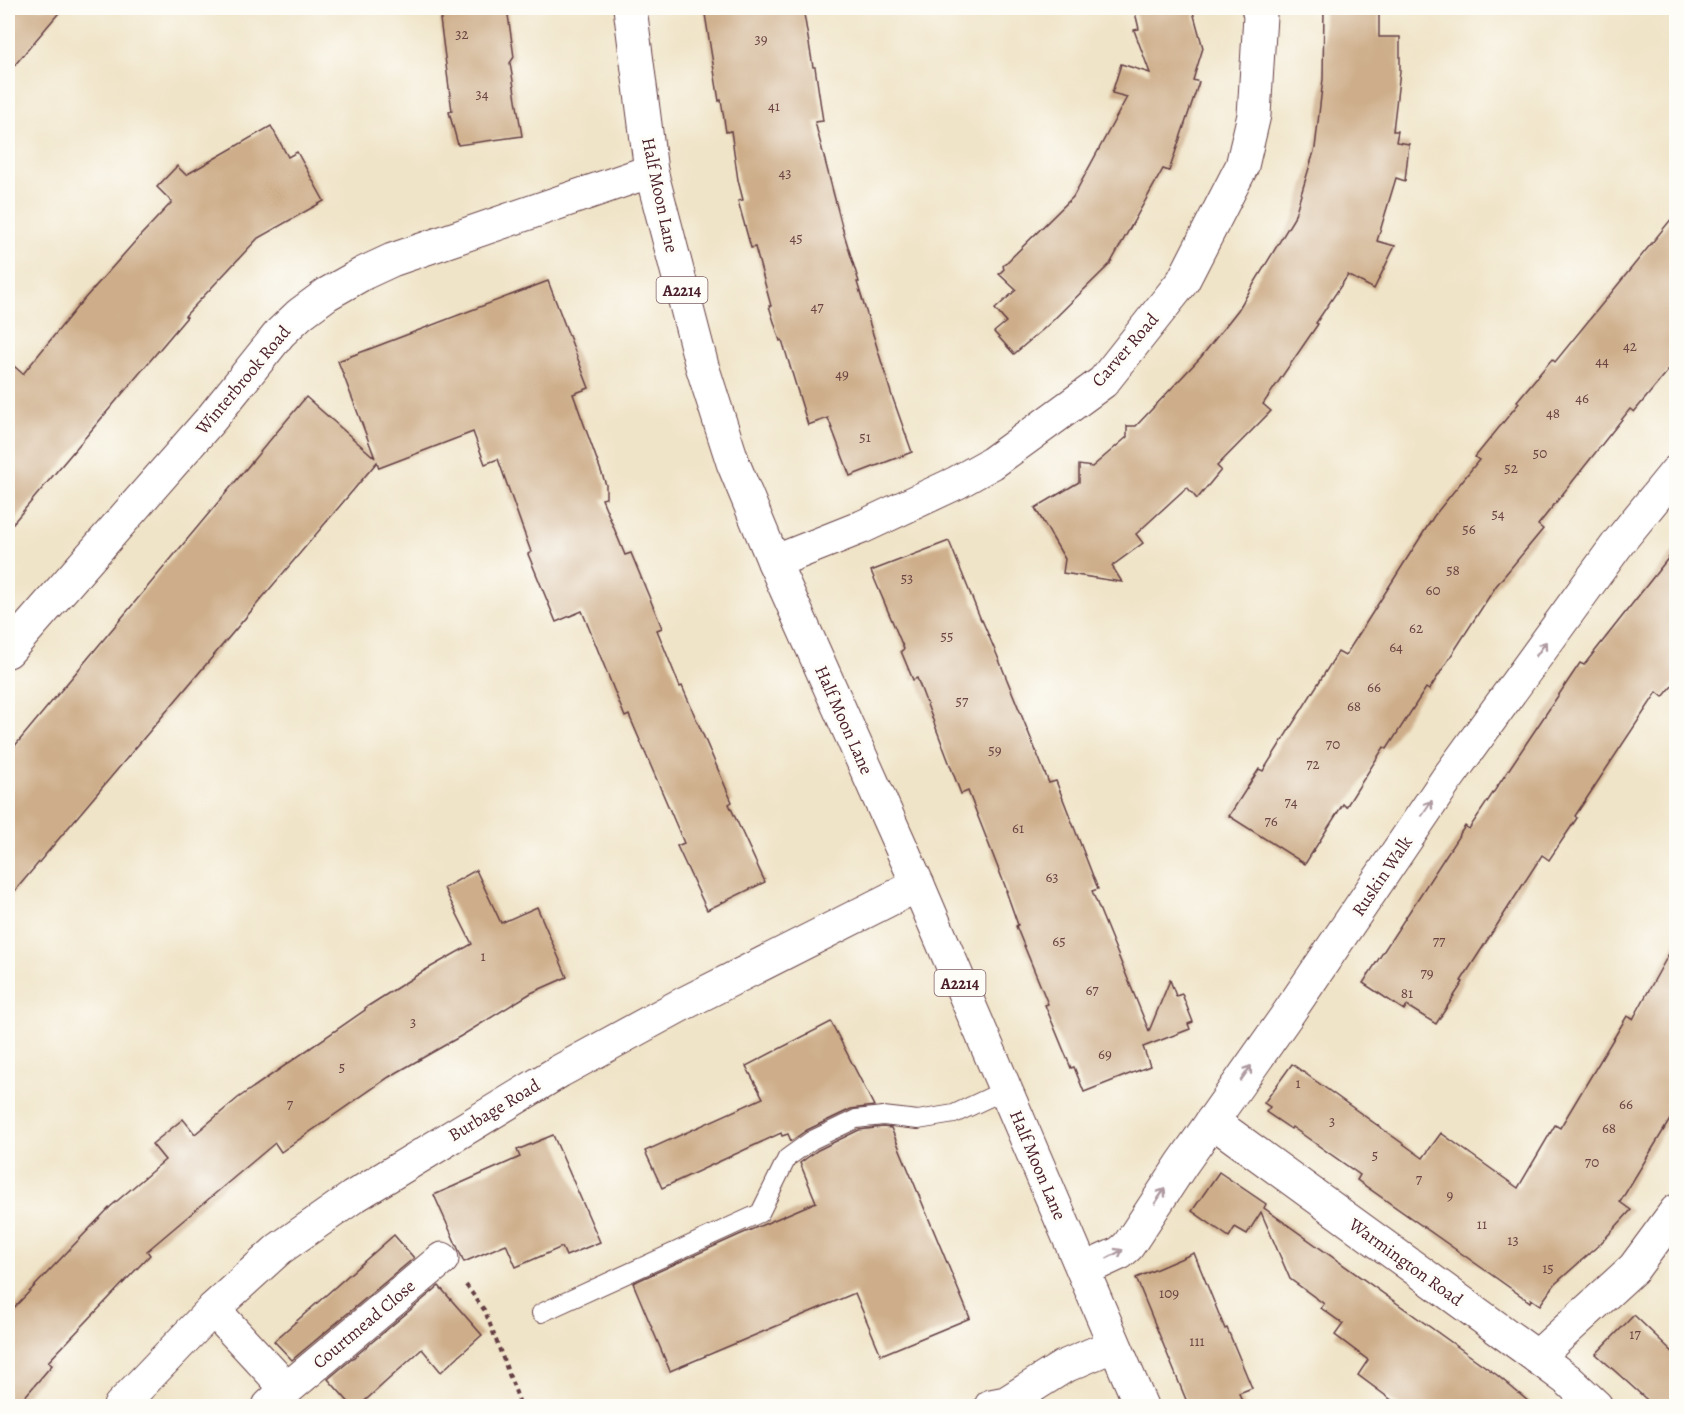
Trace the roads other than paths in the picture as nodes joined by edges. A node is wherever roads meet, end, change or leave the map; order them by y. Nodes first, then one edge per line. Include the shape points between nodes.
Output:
1 (630, 8) edge
2 (1258, 8) edge
3 (651, 171) junction
4 (1677, 472) edge
5 (774, 562) junction
6 (8, 651) edge
7 (918, 885) junction
8 (1005, 1090) junction
9 (1212, 1121) junction
10 (1677, 1211) edge
11 (442, 1259) road end
12 (1083, 1270) junction
13 (213, 1309) junction
14 (541, 1313) dead end
15 (1114, 1345) junction
16 (1538, 1357) junction
17 (278, 1398) edge
18 (120, 1407) edge
19 (991, 1407) edge
20 (1141, 1407) edge
21 (1596, 1407) edge

1 - 3 street, Half Moon Lane / A2214
2 - 5 street, Carver Road via 1254,115 1242,166 1183,281 1103,382 992,463 956,483
3 - 5 street, Half Moon Lane / A2214 via 702,366 733,463
3 - 6 street, Winterbrook Road via 411,253 364,273 300,314
9 -> 4 street, Ruskin Walk via 1454,770 1619,542
5 - 7 street, Half Moon Lane / A2214
7 - 8 street, Half Moon Lane / A2214
7 - 13 street, Burbage Road via 637,1028 531,1088 353,1197 279,1249
8 - 12 street, Half Moon Lane / A2214
8 - 14 lane via 954,1114 918,1120 883,1116 856,1119 812,1140 788,1158 760,1213
12 -> 9 street, Ruskin Walk via 1128,1246
9 - 16 street, Warmington Road
10 - 16 street via 1634,1268
11 - 17 street, Courtmead Close
12 - 15 street, Half Moon Lane / A2214
13 - 17 street, Courtmead Close
13 - 18 street, Burbage Road
15 - 19 street via 1063,1367 1006,1403
15 - 20 street, Half Moon Lane / A2214
16 - 21 street, Warmington Road

